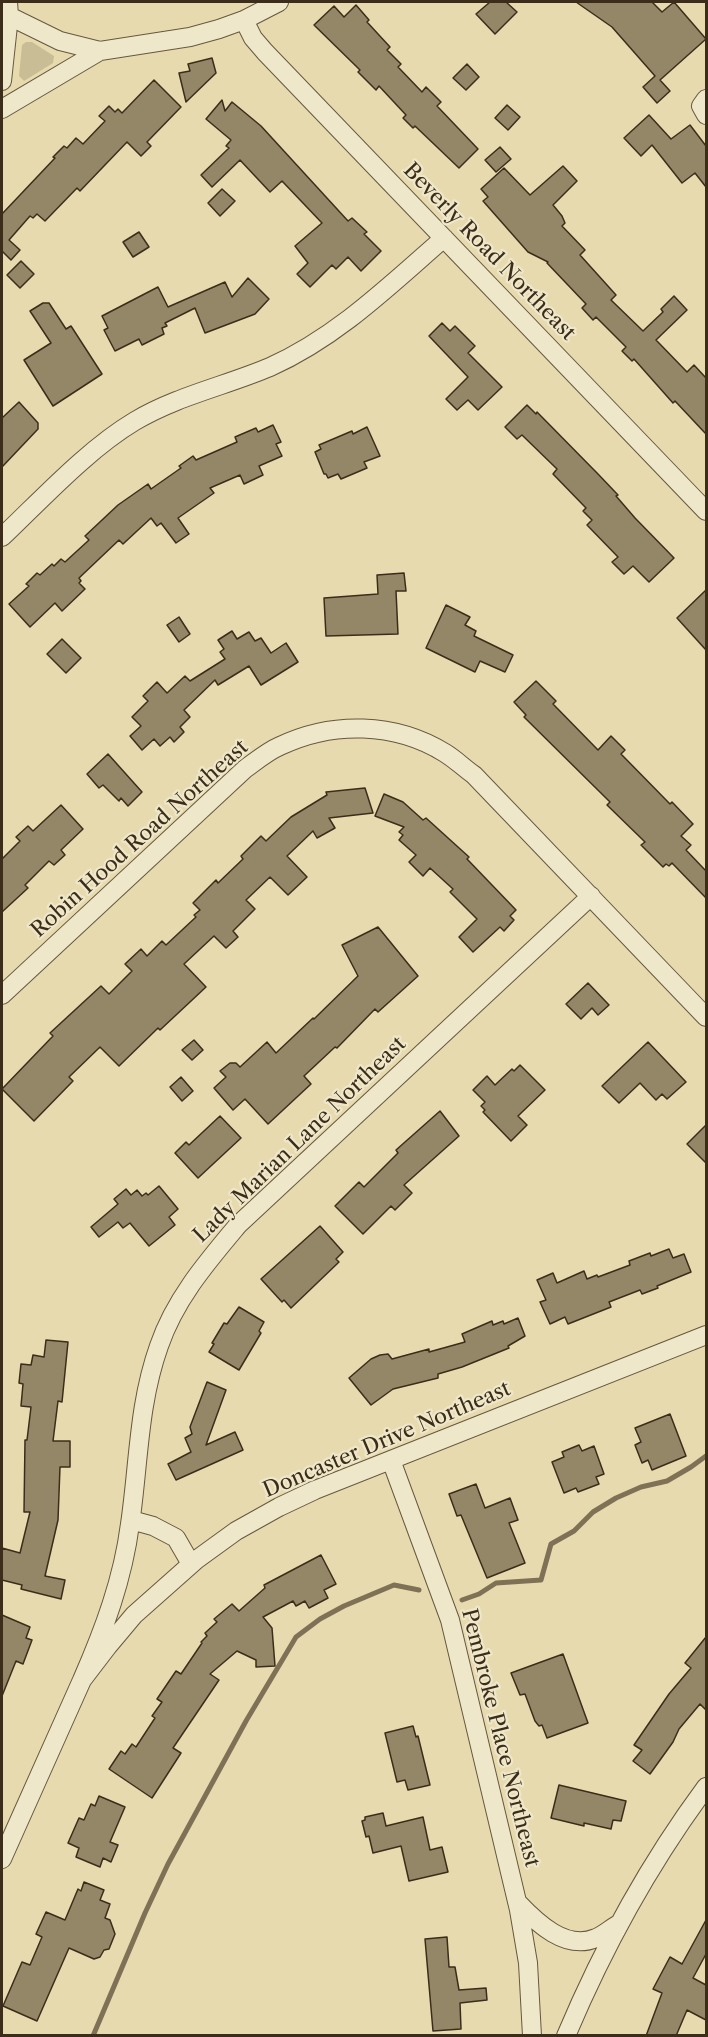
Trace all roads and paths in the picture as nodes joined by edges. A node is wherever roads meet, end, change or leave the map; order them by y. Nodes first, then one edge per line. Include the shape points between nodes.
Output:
1 (279, 2) edge
2 (9, 9) edge
3 (244, 20) junction
4 (100, 51) junction
5 (2, 81) edge
6 (706, 99) edge
7 (2, 109) edge
8 (706, 115) edge
9 (444, 238) junction
10 (706, 511) edge
11 (2, 537) edge
12 (591, 896) junction
13 (2, 995) edge
14 (706, 1017) edge
15 (706, 1335) edge
16 (391, 1460) junction
17 (131, 1520) junction
18 (191, 1564) junction
19 (82, 1680) junction
20 (706, 1787) edge
21 (28, 1802) junction
22 (2, 1822) edge
23 (2, 1859) edge
24 (517, 1902) junction
25 (618, 1924) junction
26 (532, 2036) edge
27 (566, 2036) edge

1 - 3 street
2 - 4 street via 60,41
2 - 5 street
3 - 4 street via 190,37
3 - 9 street, Beverly Road Northeast via 265,52
4 - 7 street
6 - 8 street via 701,106
9 - 10 street, Beverly Road Northeast
9 - 11 street via 358,314 316,343 269,367 167,404 135,422 104,443
12 - 13 street, Robin Hood Road Northeast via 474,775 444,752 412,737 381,729 317,732 279,746 245,769
12 - 14 street, Robin Hood Road Northeast
12 - 17 street, Lady Marian Lane Northeast via 238,1225 201,1268 171,1318 149,1377 140,1422
15 - 16 street, Doncaster Drive Northeast
16 - 18 street, Doncaster Drive Northeast via 279,1507
16 - 24 street, Pembroke Place Northeast via 450,1620
17 - 18 street via 176,1538
17 - 19 street, Lady Marian Lane Northeast via 112,1603
18 - 19 street, Doncaster Drive Northeast via 134,1615
19 - 21 street, Doncaster Drive Northeast
20 - 25 street
21 - 22 street
21 - 23 street, Doncaster Drive Northeast
24 - 25 street via 536,1922 576,1942 596,1938
24 - 26 street, Pembroke Place Northeast via 528,1963
25 - 27 street

